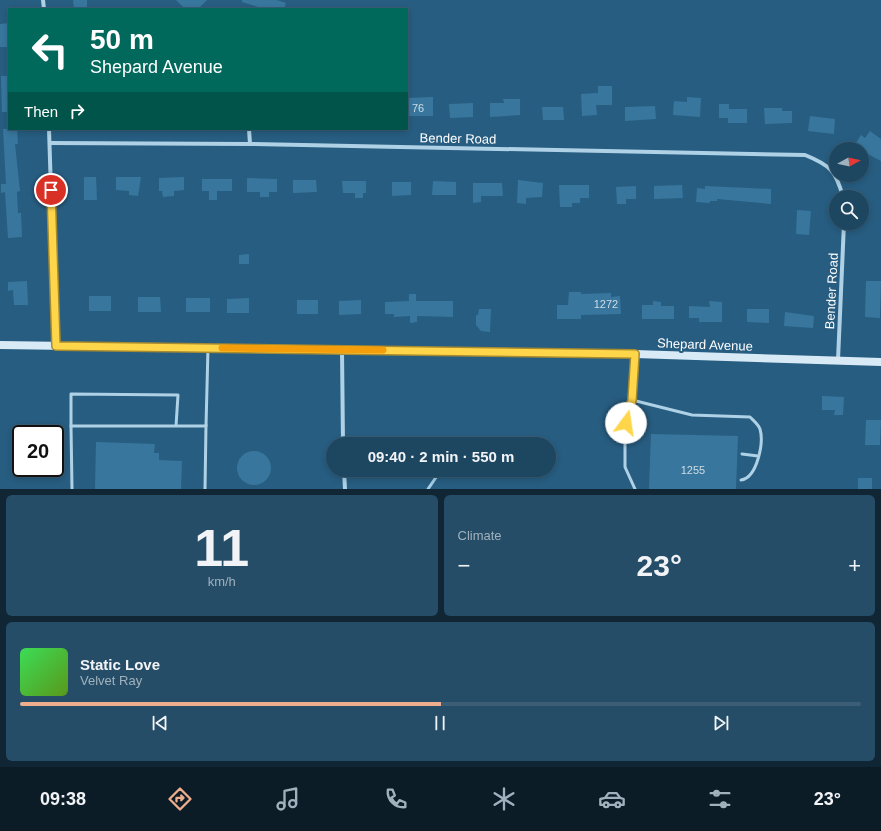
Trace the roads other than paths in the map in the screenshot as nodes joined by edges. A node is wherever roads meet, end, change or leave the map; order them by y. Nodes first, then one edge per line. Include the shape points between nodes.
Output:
1 (49, 130) edge
2 (249, 130) edge
3 (50, 143) junction
4 (250, 144) junction
5 (841, 190) edge
6 (844, 230) edge
7 (0, 345) edge
8 (56, 346) junction
9 (208, 348) junction
10 (342, 350) junction
11 (635, 354) junction
12 (838, 360) junction
13 (881, 362) edge
14 (632, 400) junction
15 (206, 425) junction
16 (70, 426) junction
17 (176, 426) junction
18 (343, 437) edge
19 (742, 454) dead end
20 (758, 456) junction
21 (344, 477) edge
22 (741, 480) dead end
23 (72, 489) edge
24 (205, 489) edge
25 (345, 489) edge
26 (635, 489) edge

1 - 3 street
2 - 4 street
3 - 4 street, Bender Road
3 - 8 street
4 - 5 street, Bender Road via 805,155 825,164 839,181
6 - 12 street, Bender Road
7 - 8 main road, Shepard Avenue
8 - 9 main road, Shepard Avenue
9 - 10 main road, Shepard Avenue
9 - 15 lane
10 - 11 main road, Shepard Avenue
10 - 18 street
11 - 12 main road, Shepard Avenue
11 - 14 lane
12 - 13 main road, Shepard Avenue
14 - 20 lane via 692,415 750,418 759,428 761,436
14 - 26 lane via 625,433 625,467
15 - 17 lane
15 - 24 lane
16 - 17 lane
16 - 17 lane via 71,394 178,395
16 - 23 lane
19 - 20 lane
20 - 22 lane via 751,476
21 - 25 street

